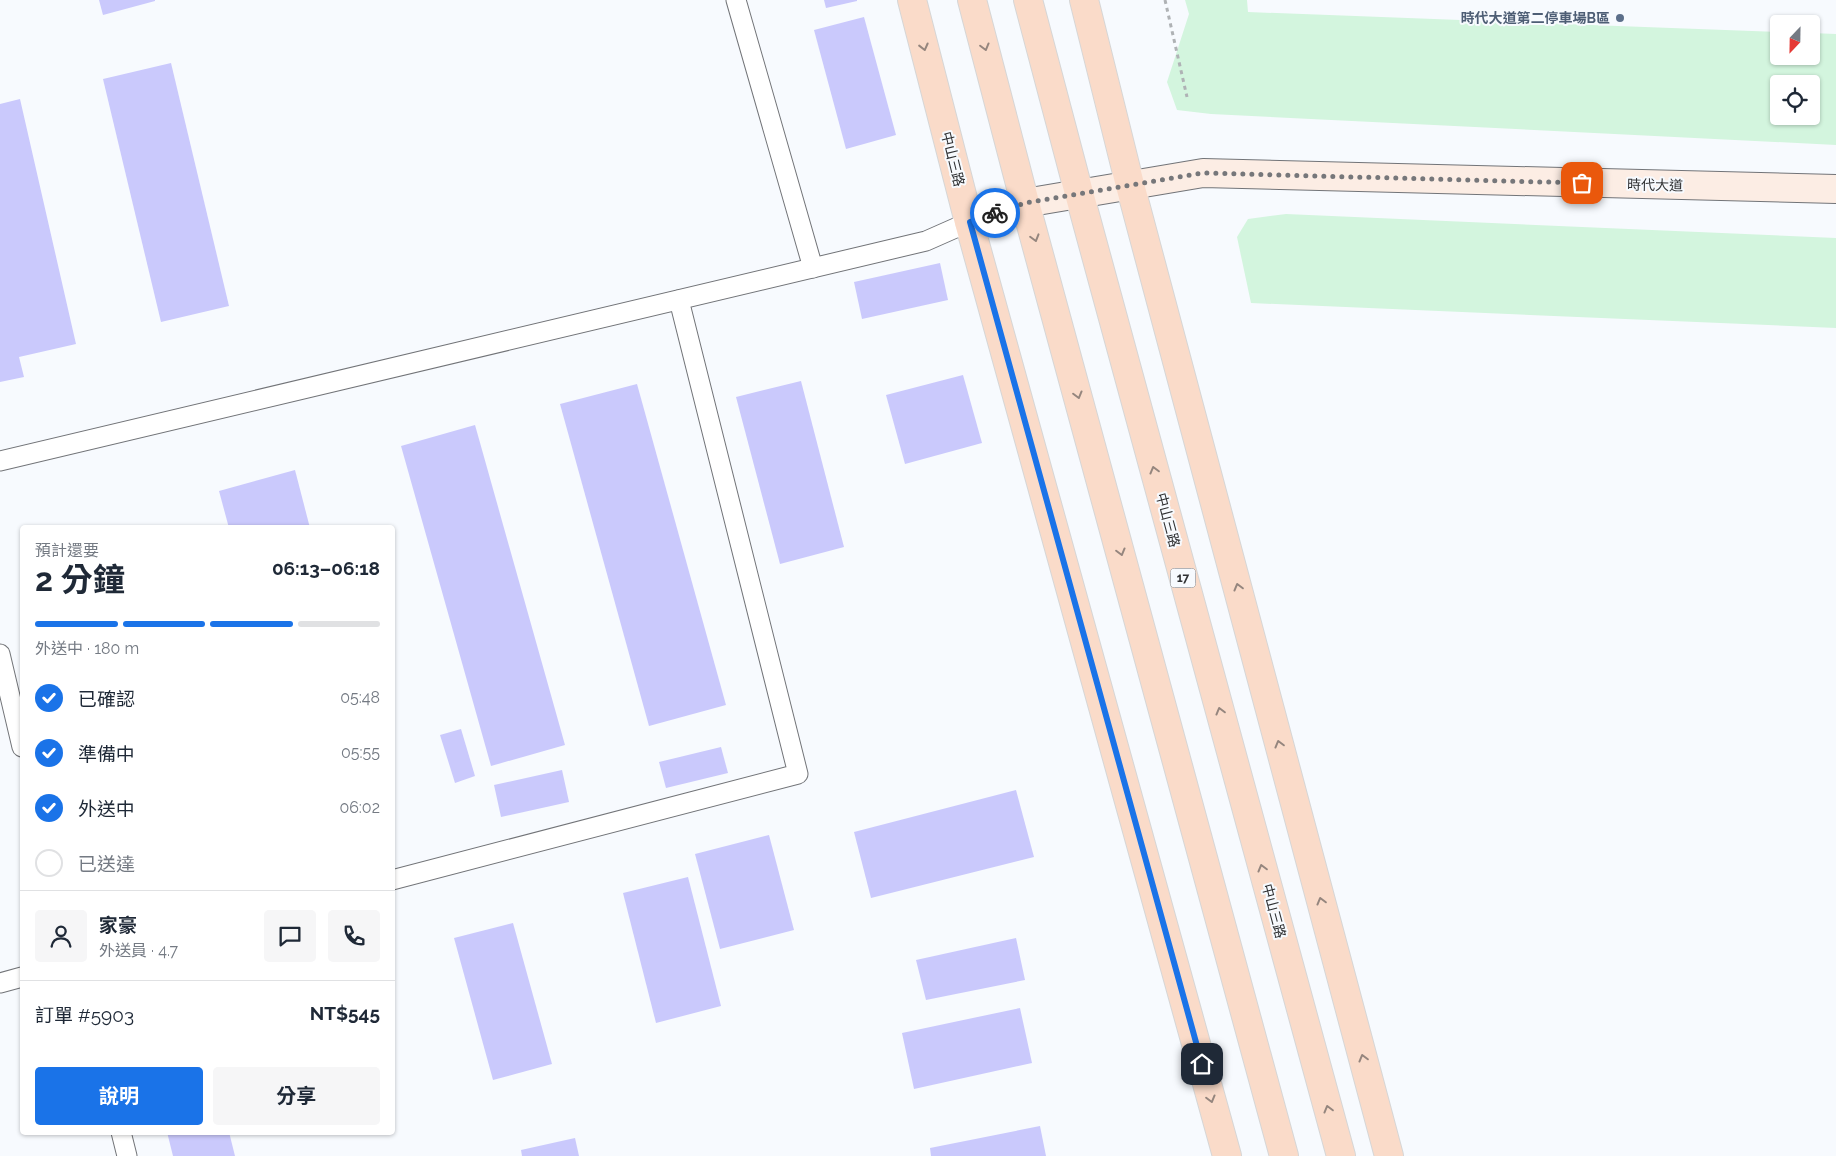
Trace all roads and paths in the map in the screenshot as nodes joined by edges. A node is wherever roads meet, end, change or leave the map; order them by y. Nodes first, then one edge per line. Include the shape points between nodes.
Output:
1 (736, 0) edge
2 (912, 0) edge
3 (972, 0) edge
4 (1028, 0) edge
5 (1084, 0) edge
6 (1165, 0) edge
7 (1187, 97) dead end
8 (1130, 185) junction
9 (1836, 189) edge
10 (1079, 192) junction
11 (1025, 203) junction
12 (970, 222) junction
13 (813, 268) junction
14 (679, 300) junction
15 (0, 462) edge
16 (0, 654) edge
17 (20, 739) edge
18 (395, 879) edge
19 (20, 978) edge
20 (0, 983) edge
21 (122, 1135) edge
22 (127, 1156) edge
23 (1227, 1156) edge
24 (1284, 1156) edge
25 (1341, 1156) edge
26 (1389, 1156) edge

1 - 13 lane
2 -> 12 main road, 中山三路
3 -> 11 main road
4 - 10 main road, 中山三路 / 17
5 - 8 main road
6 - 7 path
8 - 9 street, 時代大道 via 1203,173
8 - 10 street, 時代大道
26 -> 8 main road
10 - 11 street, 時代大道
25 -> 10 main road, 中山三路 / 17
11 - 12 street, 時代大道
11 -> 24 main road
12 - 13 lane via 926,241
12 -> 23 main road, 中山三路
13 - 14 lane
14 - 15 lane
14 - 18 lane via 798,774
16 - 17 lane
19 - 20 lane
21 - 22 lane

